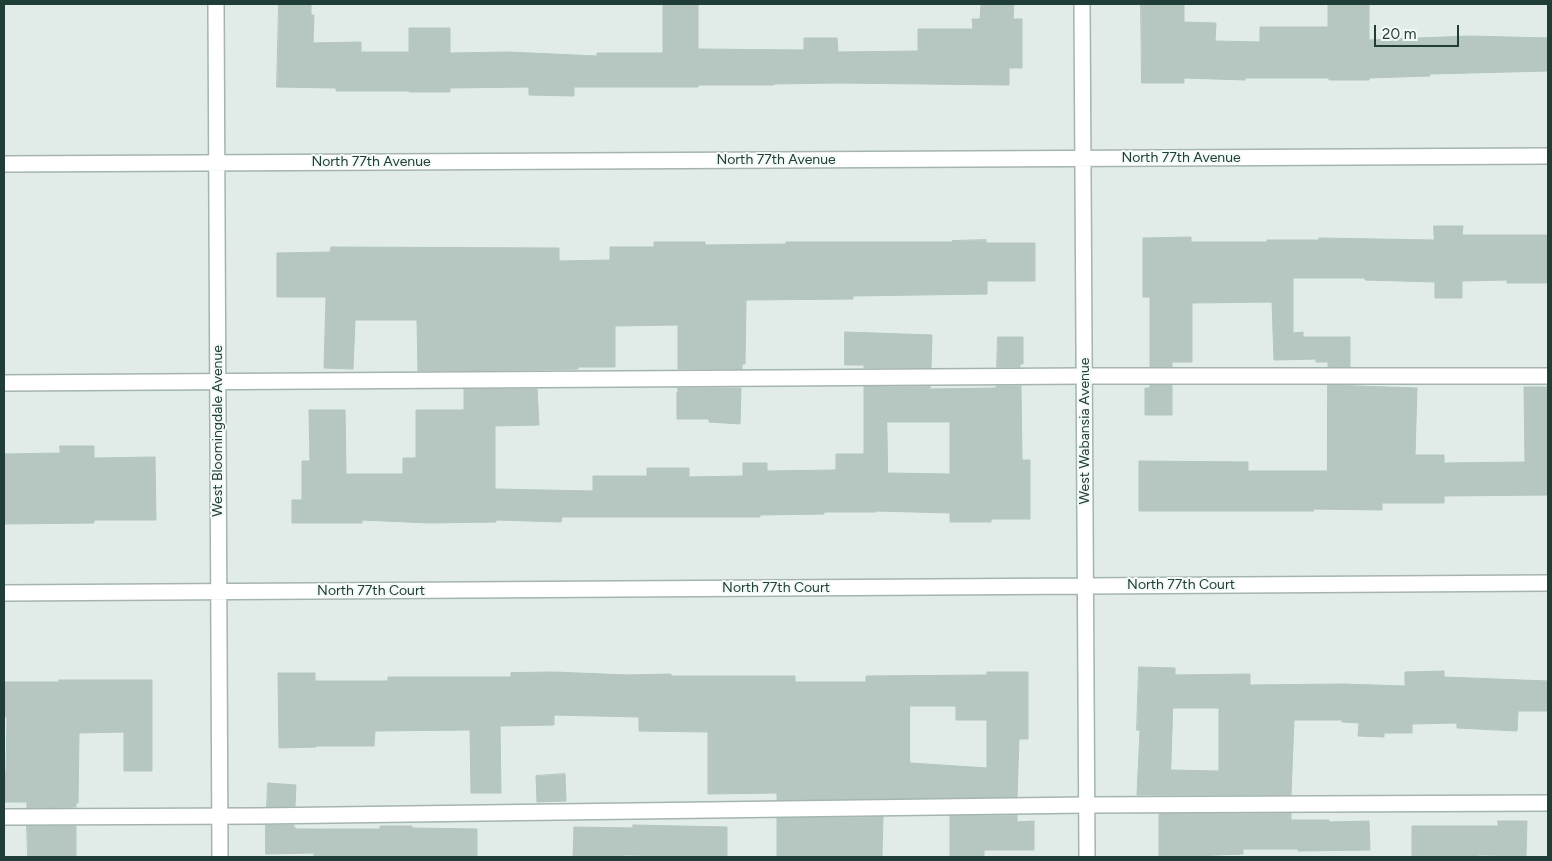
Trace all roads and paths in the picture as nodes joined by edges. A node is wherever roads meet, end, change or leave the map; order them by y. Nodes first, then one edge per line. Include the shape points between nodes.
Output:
1 (216, 4) edge
2 (1082, 4) edge
3 (1548, 156) edge
4 (1083, 158) junction
5 (216, 163) junction
6 (4, 164) edge
7 (1084, 376) junction
8 (1548, 376) edge
9 (218, 382) junction
10 (4, 383) edge
11 (1548, 583) edge
12 (1085, 586) junction
13 (219, 592) junction
14 (4, 593) edge
15 (1548, 803) edge
16 (1086, 805) junction
17 (4, 817) edge
18 (220, 817) junction
19 (220, 857) edge
20 (1086, 857) edge

1 - 5 street, West Bloomingdale Avenue
2 - 4 street, West Wabansia Avenue
3 - 4 street, North 77th Avenue
4 - 5 street, North 77th Avenue
4 - 7 street, West Wabansia Avenue
5 - 6 street, North 77th Avenue
5 - 9 street, West Bloomingdale Avenue
7 - 8 street
7 - 9 street
7 - 12 street, West Wabansia Avenue
9 - 10 street
9 - 13 street, West Bloomingdale Avenue
11 - 12 street, North 77th Court
12 - 13 street, North 77th Court
12 - 16 street, West Wabansia Avenue
13 - 14 street, North 77th Court
13 - 18 street, West Bloomingdale Avenue
15 - 16 street
16 - 18 street
16 - 20 street, West Wabansia Avenue
17 - 18 street
18 - 19 street, West Bloomingdale Avenue

